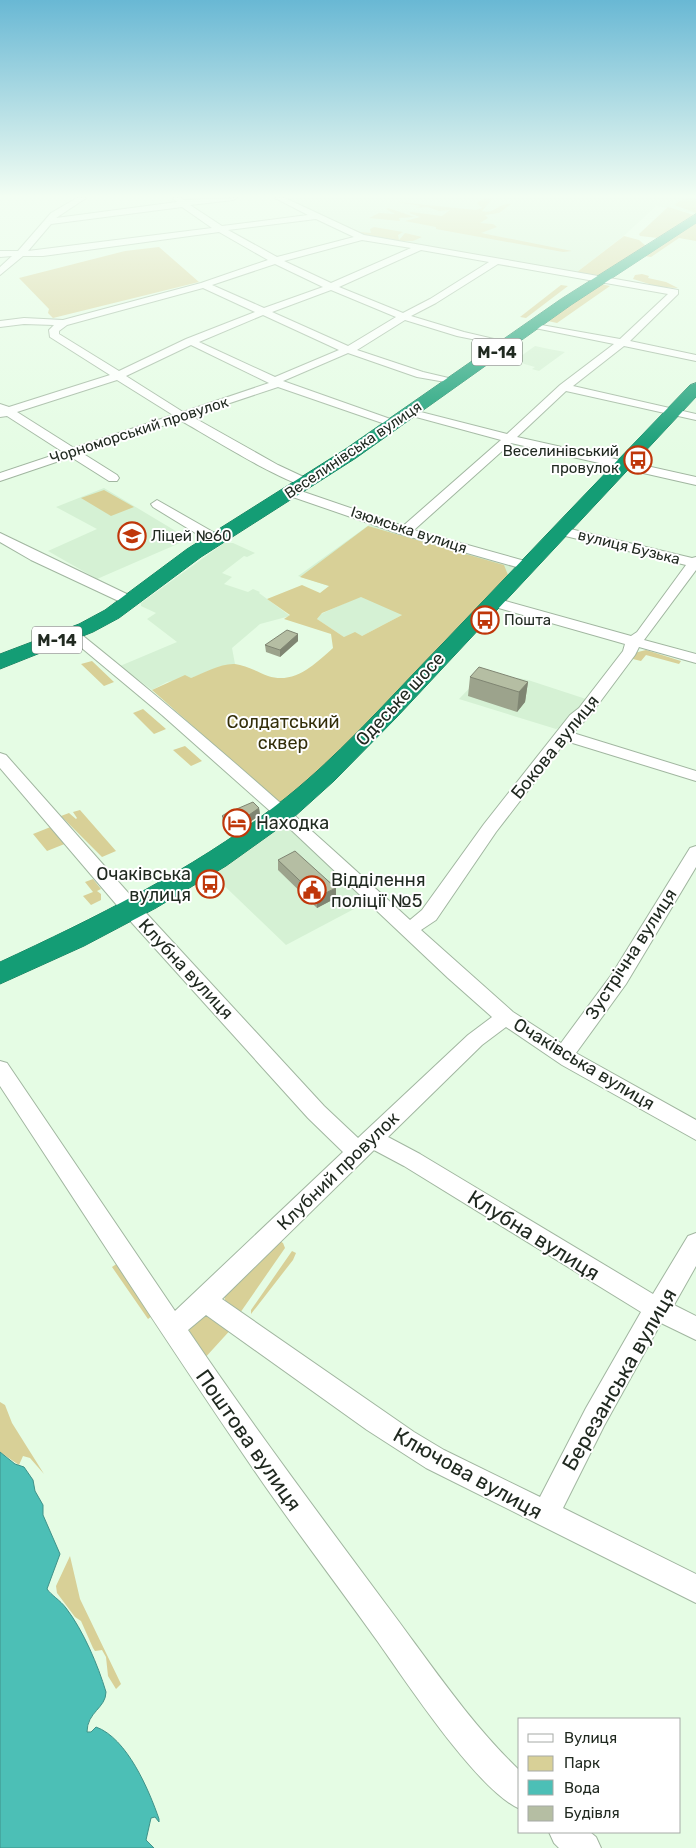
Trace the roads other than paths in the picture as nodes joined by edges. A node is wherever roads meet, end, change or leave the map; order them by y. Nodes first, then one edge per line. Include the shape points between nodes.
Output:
1 (327, 284) edge
2 (335, 284) edge
3 (460, 284) edge
4 (594, 284) edge
5 (635, 284) edge
6 (204, 285) joint
7 (331, 286) junction
8 (675, 292) joint
9 (265, 312) junction
10 (403, 317) junction
11 (36, 322) junction
12 (63, 323) junction
13 (0, 324) edge
14 (534, 325) junction
15 (54, 334) junction
16 (190, 341) junction
17 (622, 343) junction
18 (507, 345) junction
19 (348, 350) junction
20 (696, 358) edge
21 (117, 376) junction
22 (276, 382) junction
23 (453, 382) junction
24 (564, 387) junction
25 (696, 388) edge
26 (3, 411) edge
27 (409, 412) junction
28 (673, 412) junction
29 (182, 416) junction
30 (696, 417) edge
31 (392, 424) junction
32 (510, 437) junction
33 (73, 454) junction
34 (623, 466) junction
35 (0, 477) edge
36 (114, 478) dead end
37 (696, 482) edge
38 (299, 487) junction
39 (157, 504) dead end
40 (405, 531) junction
41 (562, 531) junction
42 (0, 537) edge
43 (215, 539) junction
44 (695, 562) edge
45 (527, 566) junction
46 (130, 601) junction
47 (493, 602) junction
48 (72, 634) junction
49 (633, 641) junction
50 (696, 660) edge
51 (0, 662) edge
52 (563, 734) junction
53 (0, 758) edge
54 (696, 776) edge
55 (282, 813) junction
56 (696, 852) edge
57 (132, 910) junction
58 (409, 930) junction
59 (0, 974) edge
60 (506, 1016) junction
61 (563, 1054) junction
62 (0, 1070) edge
63 (696, 1131) edge
64 (365, 1146) junction
65 (696, 1243) edge
66 (204, 1301) junction
67 (656, 1309) junction
68 (172, 1327) junction
69 (696, 1330) edge
70 (545, 1515) junction
71 (696, 1589) edge
72 (518, 1791) edge
73 (566, 1833) edge
74 (585, 1848) edge

1 - 7 street
2 - 7 street
3 - 10 street, Чорноморський провулок
4 - 14 highway, Веселинівська вулиця / М-14
5 - 8 street
6 - 9 street
6 - 12 street
7 - 9 street
7 - 10 street
8 - 17 street
9 - 16 street
9 - 19 street
10 - 18 street
10 - 19 street, Чорноморський провулок
11 - 12 street
11 - 13 street
11 - 15 street, Ізюмська вулиця
12 - 15 street via 54,330
14 - 17 street
14 - 18 highway, Веселинівська вулиця / М-14
15 - 21 street, Ізюмська вулиця
16 - 21 street
16 - 22 street
17 - 20 street
17 - 24 street
18 - 23 highway, Веселинівська вулиця / М-14
19 - 22 street, Чорноморський провулок
19 - 23 street via 385,364
21 - 26 street
21 - 29 street, Ізюмська вулиця
22 - 29 street, Чорноморський провулок
22 - 31 street
23 - 27 highway, Веселинівська вулиця / М-14
24 - 28 street
24 - 32 street
25 - 28 highway, Одеське шосе
26 - 33 street
27 - 31 highway, Веселинівська вулиця / М-14
27 - 32 street
28 - 30 street
28 - 34 highway, Одеське шосе
29 - 33 street, Чорноморський провулок
29 - 38 street, Ізюмська вулиця via 274,468
31 - 38 highway, Веселинівська вулиця / М-14
32 - 34 street
32 - 40 street
33 - 35 street, Чорноморський провулок via 51,458
33 - 36 street
34 - 37 street
34 - 41 highway, Одеське шосе
38 - 40 street, Ізюмська вулиця
38 - 43 highway, Веселинівська вулиця / М-14
39 - 43 street
40 - 45 street, Ізюмська вулиця
41 - 44 street, вулиця Бузька
41 - 45 highway, Одеське шосе
42 - 46 street
43 - 46 highway, Веселинівська вулиця / М-14
44 - 49 street, Бокова вулиця via 658,615
45 - 47 highway, Одеське шосе
46 - 48 highway, Веселинівська вулиця / М-14 via 102,620
47 - 49 street
47 - 55 highway, Одеське шосе via 350,752
48 - 51 highway, Веселинівська вулиця / М-14
48 - 55 street, Очаківська вулиця via 168,712
49 - 50 street
49 - 52 street, Бокова вулиця via 630,652
52 - 54 street
52 - 58 street, Бокова вулиця via 490,828 429,915
53 - 57 street, Клубна вулиця
55 - 57 highway, Одеське шосе via 211,864
55 - 58 street, Очаківська вулиця
56 - 61 street, Зустрічна вулиця via 625,969
57 - 59 highway, Одеське шосе
57 - 64 street, Клубна вулиця via 316,1112
58 - 60 street, Очаківська вулиця
60 - 61 street, Очаківська вулиця
60 - 64 street, Клубний провулок via 475,1040
61 - 63 street, Очаківська вулиця
62 - 68 street, Поштова вулиця
64 - 66 street, Клубний провулок
64 - 67 street, Клубна вулиця via 412,1160
65 - 67 street, Березанська вулиця via 668,1296
66 - 68 street, Клубний провулок via 192,1314
66 - 70 street, Ключова вулиця via 252,1330 407,1443
67 - 69 street, Клубна вулиця
67 - 70 street, Березанська вулиця via 594,1417
68 - 72 street, Поштова вулиця via 274,1478 346,1576 473,1744
70 - 71 street, Ключова вулиця
73 - 74 street

